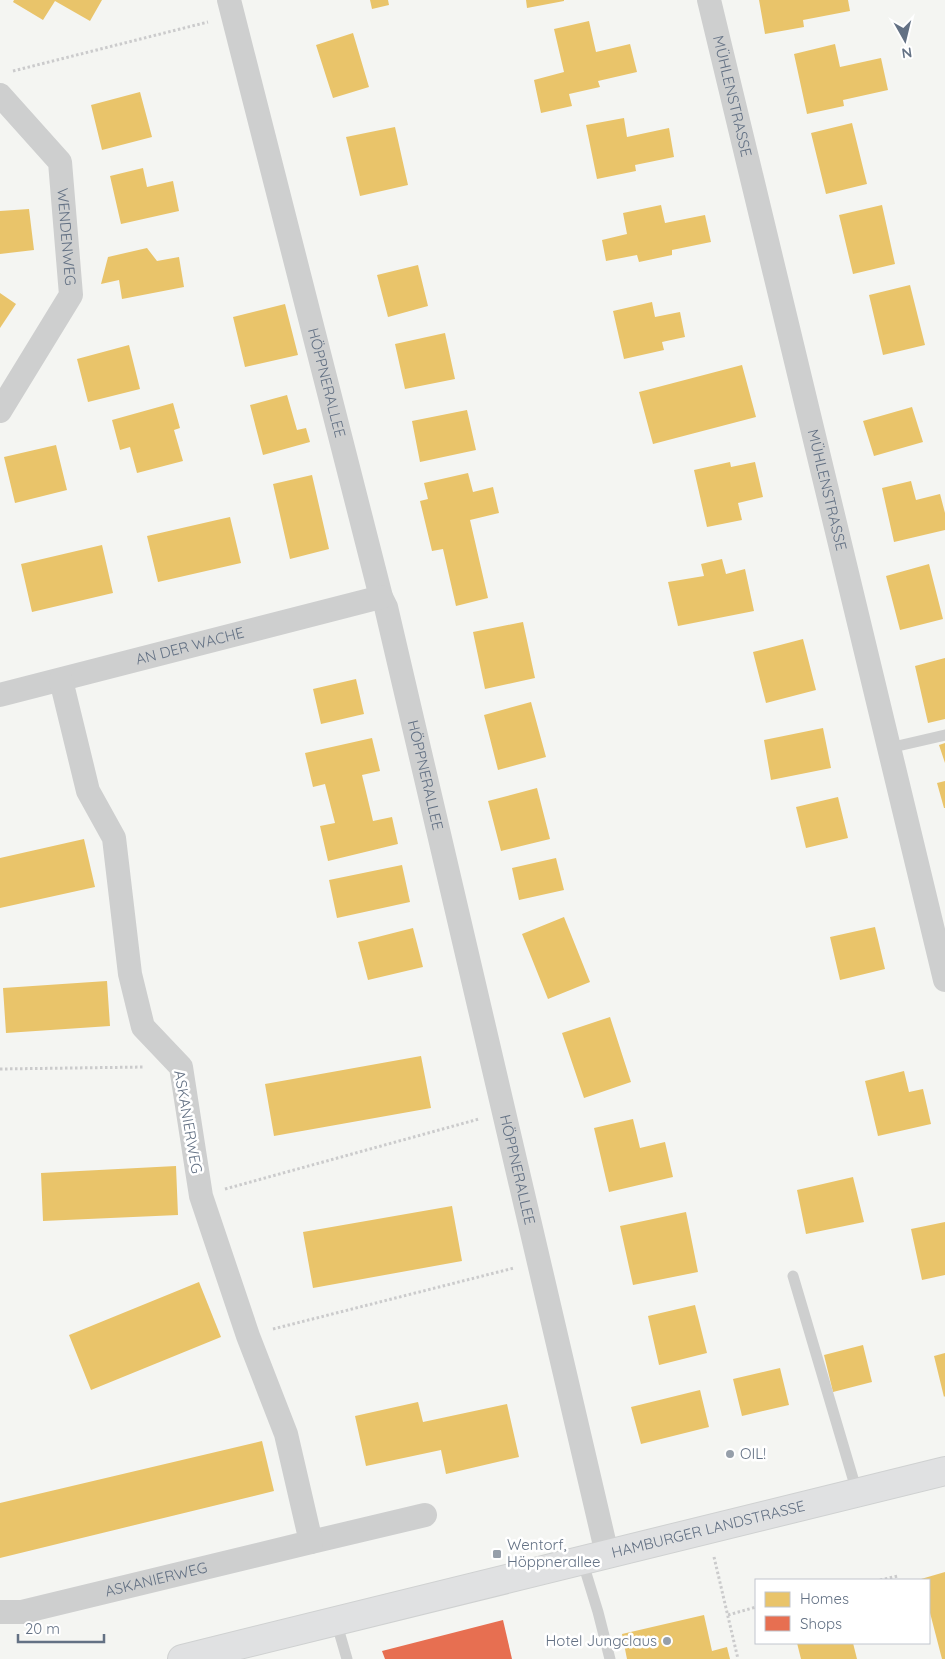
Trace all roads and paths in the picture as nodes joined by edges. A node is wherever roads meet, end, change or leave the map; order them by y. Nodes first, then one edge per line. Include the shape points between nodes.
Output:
1 (709, 0) edge
2 (231, 8) edge
3 (9, 72) dead end
4 (0, 95) edge
5 (0, 411) edge
6 (381, 597) junction
7 (61, 680) junction
8 (0, 695) edge
9 (945, 735) edge
10 (889, 748) junction
11 (945, 980) edge
12 (181, 1067) junction
13 (0, 1069) edge
14 (504, 1112) junction
15 (201, 1196) junction
16 (539, 1261) junction
17 (793, 1276) dead end
18 (248, 1336) junction
19 (945, 1471) edge
20 (857, 1493) junction
21 (424, 1515) dead end
22 (708, 1530) junction
23 (311, 1542) junction
24 (595, 1557) junction
25 (898, 1576) dead end
26 (884, 1579) edge
27 (755, 1607) edge
28 (0, 1612) edge
29 (728, 1615) junction
30 (336, 1621) junction
31 (182, 1659) edge
32 (347, 1659) edge
33 (610, 1659) edge
34 (738, 1659) edge

1 - 10 street, MÜHLENSTRASSE
2 - 3 path
2 - 6 street, HÖPPNERALLEE
4 - 5 street, WENDENWEG via 60,162 71,294
6 - 7 street, AN DER WACHE
6 - 14 street, HÖPPNERALLEE via 386,607
7 - 8 street, AN DER WACHE
7 - 12 street, ASKANIERWEG via 88,791 114,838 130,974 143,1026
9 - 10 lane
10 - 11 street, MÜHLENSTRASSE
12 - 13 path
12 - 15 street, ASKANIERWEG
14 - 15 path
14 - 16 street, HÖPPNERALLEE
15 - 18 street, ASKANIERWEG
16 - 18 path
16 - 24 street, HÖPPNERALLEE
17 - 20 lane
18 - 23 street, ASKANIERWEG via 286,1434
19 - 20 main road, HAMBURGER LANDSTRASSE
20 - 22 main road, HAMBURGER LANDSTRASSE
21 - 23 street, ASKANIERWEG
22 - 24 main road, HAMBURGER LANDSTRASSE
22 - 29 path
23 - 28 street, ASKANIERWEG via 22,1612
24 - 30 main road, HAMBURGER LANDSTRASSE
24 - 33 lane via 598,1612
25 - 26 path
27 - 29 path
29 - 34 path
30 - 31 main road, HAMBURGER LANDSTRASSE
30 - 32 lane

